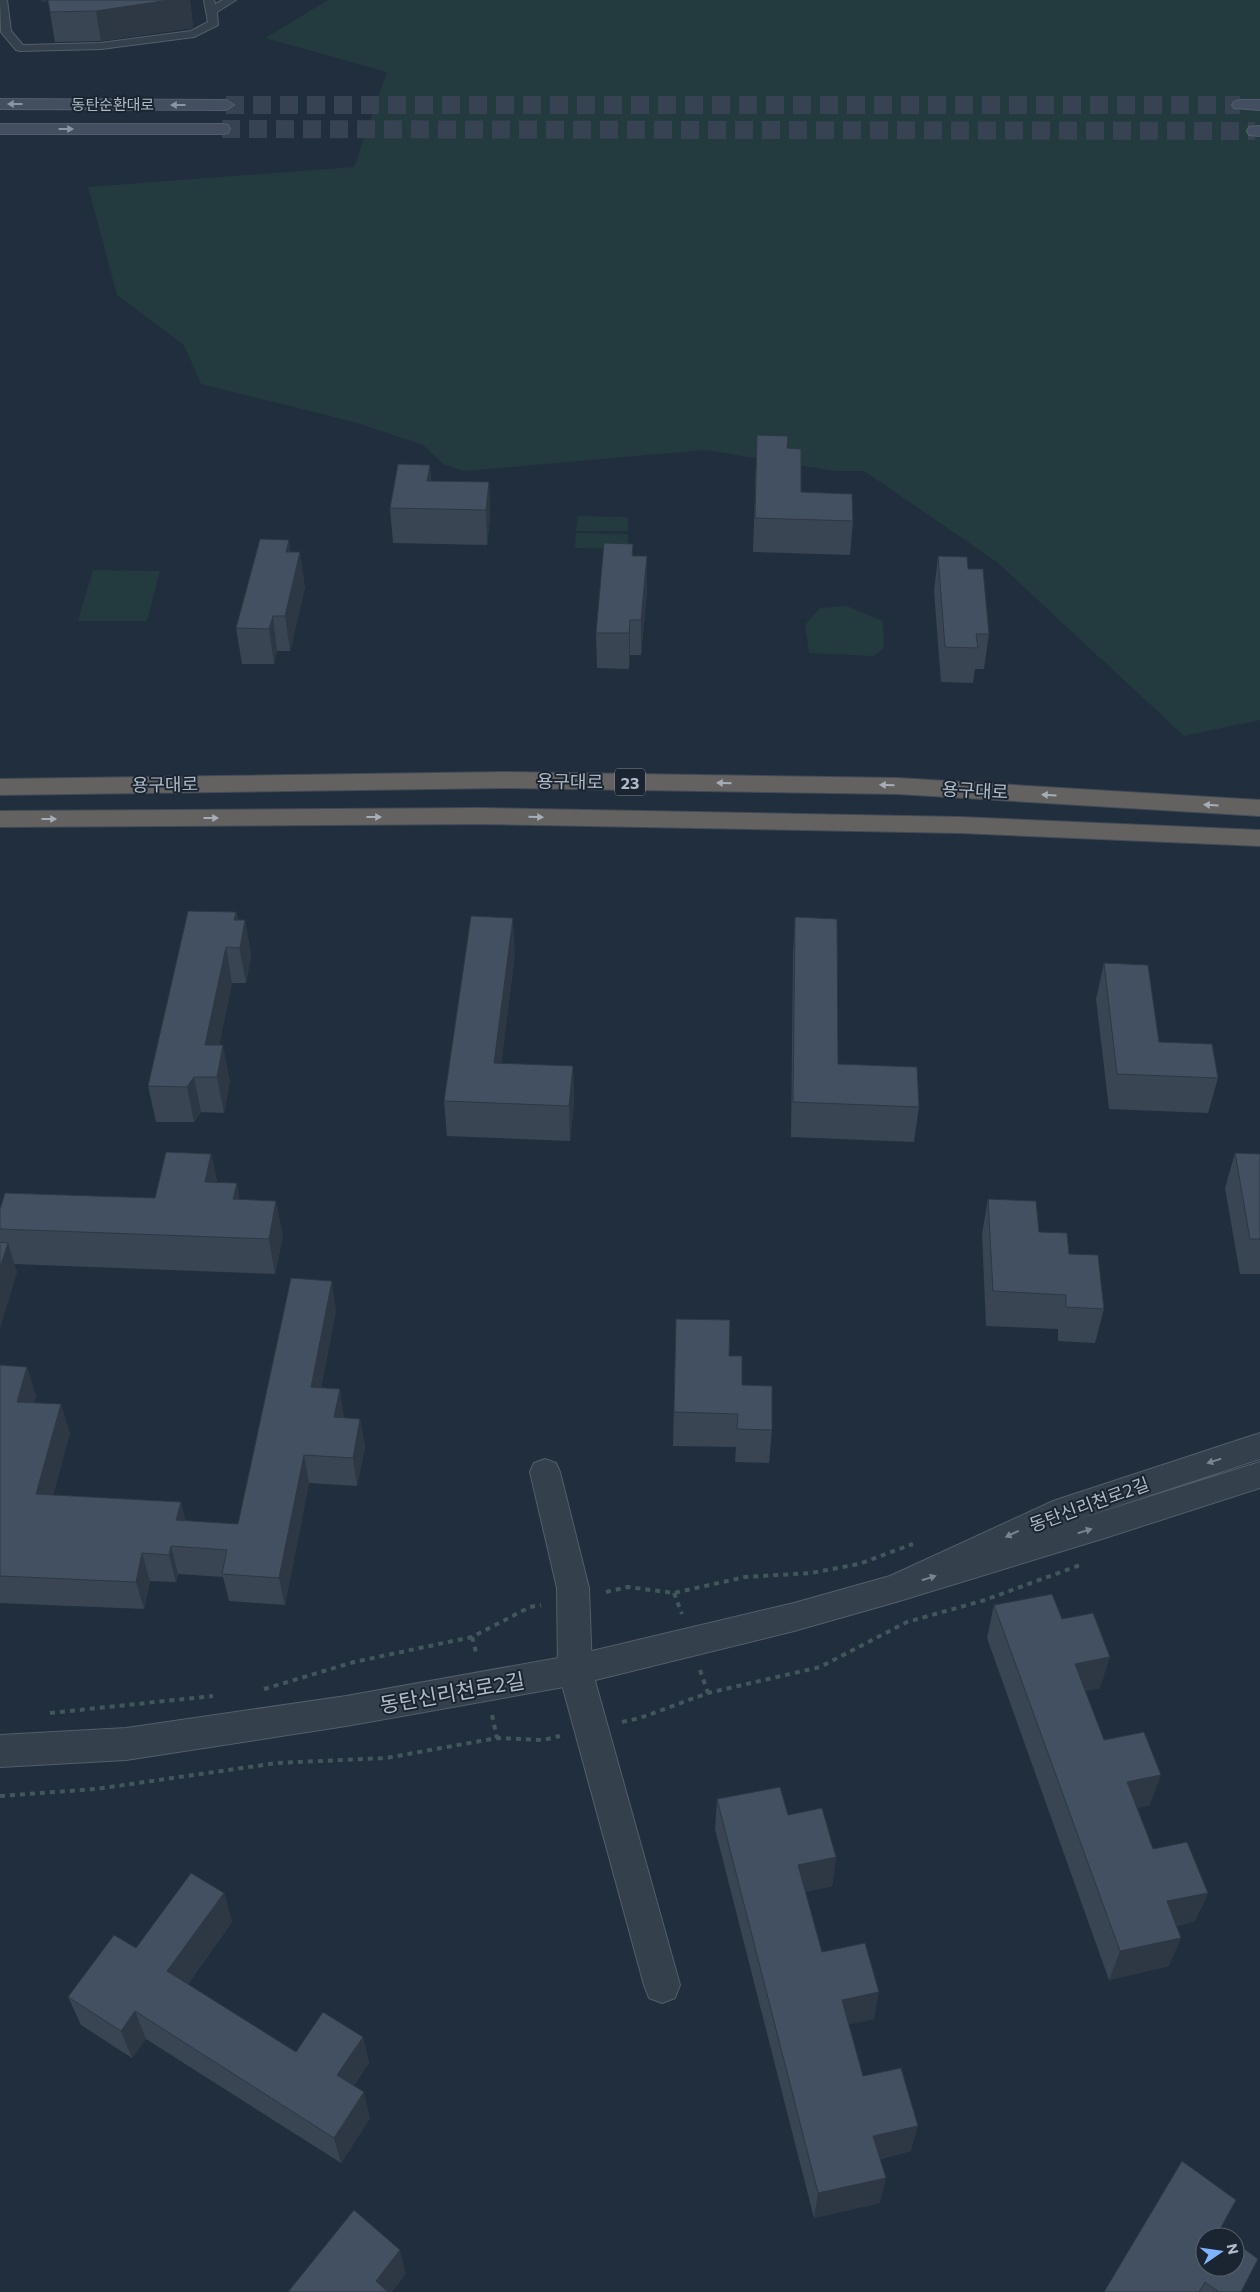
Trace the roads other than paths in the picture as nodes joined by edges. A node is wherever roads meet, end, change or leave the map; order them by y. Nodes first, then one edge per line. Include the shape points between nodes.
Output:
1 (2, 0) edge
2 (231, 0) edge
3 (210, 5) edge
4 (0, 104) edge
5 (226, 105) tunnel mouth
6 (1240, 105) tunnel mouth
7 (1260, 105) edge
8 (0, 128) edge
9 (222, 129) tunnel mouth
10 (0, 787) edge
11 (1260, 808) edge
12 (0, 819) edge
13 (1260, 838) edge
14 (1260, 1446) edge
15 (544, 1472) dead end
16 (1260, 1475) edge
17 (896, 1588) junction
18 (575, 1670) junction
19 (0, 1752) edge
20 (662, 1985) dead end

1 - 3 lane via 6,32 20,48 102,46 194,34 214,23
2 - 3 lane
5 -> 4 main road, 동탄순환대로
6 - 7 main road
8 -> 9 main road, 동탄순환대로
11 -> 10 highway, 용구대로 / 23 via 898,786 504,780
12 -> 13 highway, 용구대로 / 23 via 480,816 960,826
14 -> 17 street, 동탄신리천로2길 via 1064,1510
15 - 18 street via 573,1588
17 -> 16 street, 동탄신리천로2길
17 - 18 street, 동탄신리천로2길 via 794,1617
18 - 19 street, 동탄신리천로2길 via 346,1711 126,1744
18 - 20 street

